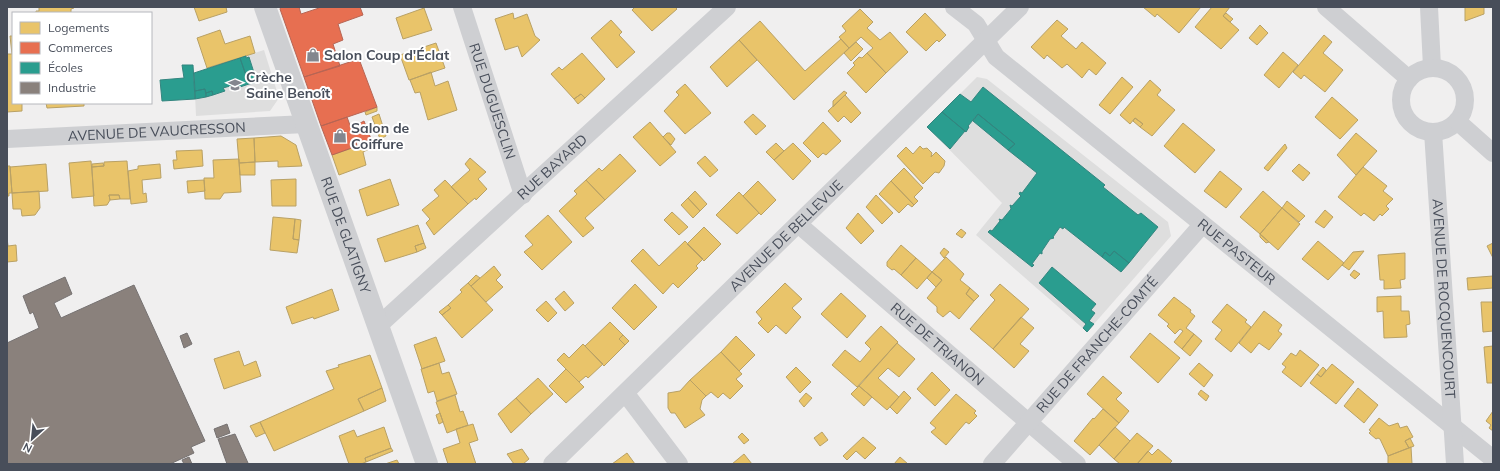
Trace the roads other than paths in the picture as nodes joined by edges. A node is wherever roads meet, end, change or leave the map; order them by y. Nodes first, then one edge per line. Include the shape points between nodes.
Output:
1 (266, 7) edge
2 (462, 7) edge
3 (727, 7) edge
4 (954, 7) edge
5 (1020, 7) edge
6 (1326, 7) edge
7 (1429, 7) edge
8 (985, 42) junction
9 (1432, 67) junction
10 (1409, 79) junction
11 (1458, 121) junction
12 (306, 124) junction
13 (1433, 132) junction
14 (7, 139) edge
15 (1493, 153) edge
16 (523, 195) junction
17 (798, 224) junction
18 (1202, 225) junction
19 (378, 326) junction
20 (626, 394) junction
21 (1030, 422) junction
22 (1454, 426) junction
23 (1493, 458) edge
24 (427, 464) edge
25 (552, 464) edge
26 (679, 464) edge
27 (992, 464) edge
28 (1077, 464) edge
29 (1455, 464) edge

1 - 12 street, RUE DE GLATIGNY
2 - 16 street, RUE DUGUESCLIN
3 - 16 street, RUE BAYARD
4 - 8 street, RUE PASTEUR via 976,24
5 - 8 street, AVENUE DE BELLEVUE
6 - 10 street
7 - 9 street
8 - 17 street, AVENUE DE BELLEVUE
8 - 18 street, RUE PASTEUR via 996,57
9 - 10 street via 1423,69
9 - 11 street via 1452,74 1460,81 1465,91 1464,107
10 - 13 street via 1403,88 1402,109 1414,126
11 - 13 street via 1450,127
11 - 15 street
12 - 14 street, AVENUE DE VAUCRESSON
12 - 19 street, RUE DE GLATIGNY
13 - 22 street, AVENUE DE ROCQUENCOURT
16 - 19 street, RUE BAYARD
17 - 20 street, AVENUE DE BELLEVUE
17 - 21 street, RUE DE TRIANON
18 - 21 street, RUE DE FRANCHE-COMTÉ
18 - 22 street, RUE PASTEUR
19 - 24 street, RUE DE GLATIGNY
20 - 25 street, AVENUE DE BELLEVUE
20 - 26 street
21 - 27 street, RUE DE FRANCHE-COMTÉ
21 - 28 street, RUE DE TRIANON
22 - 23 street, RUE PASTEUR
22 - 29 street, AVENUE DE ROCQUENCOURT

